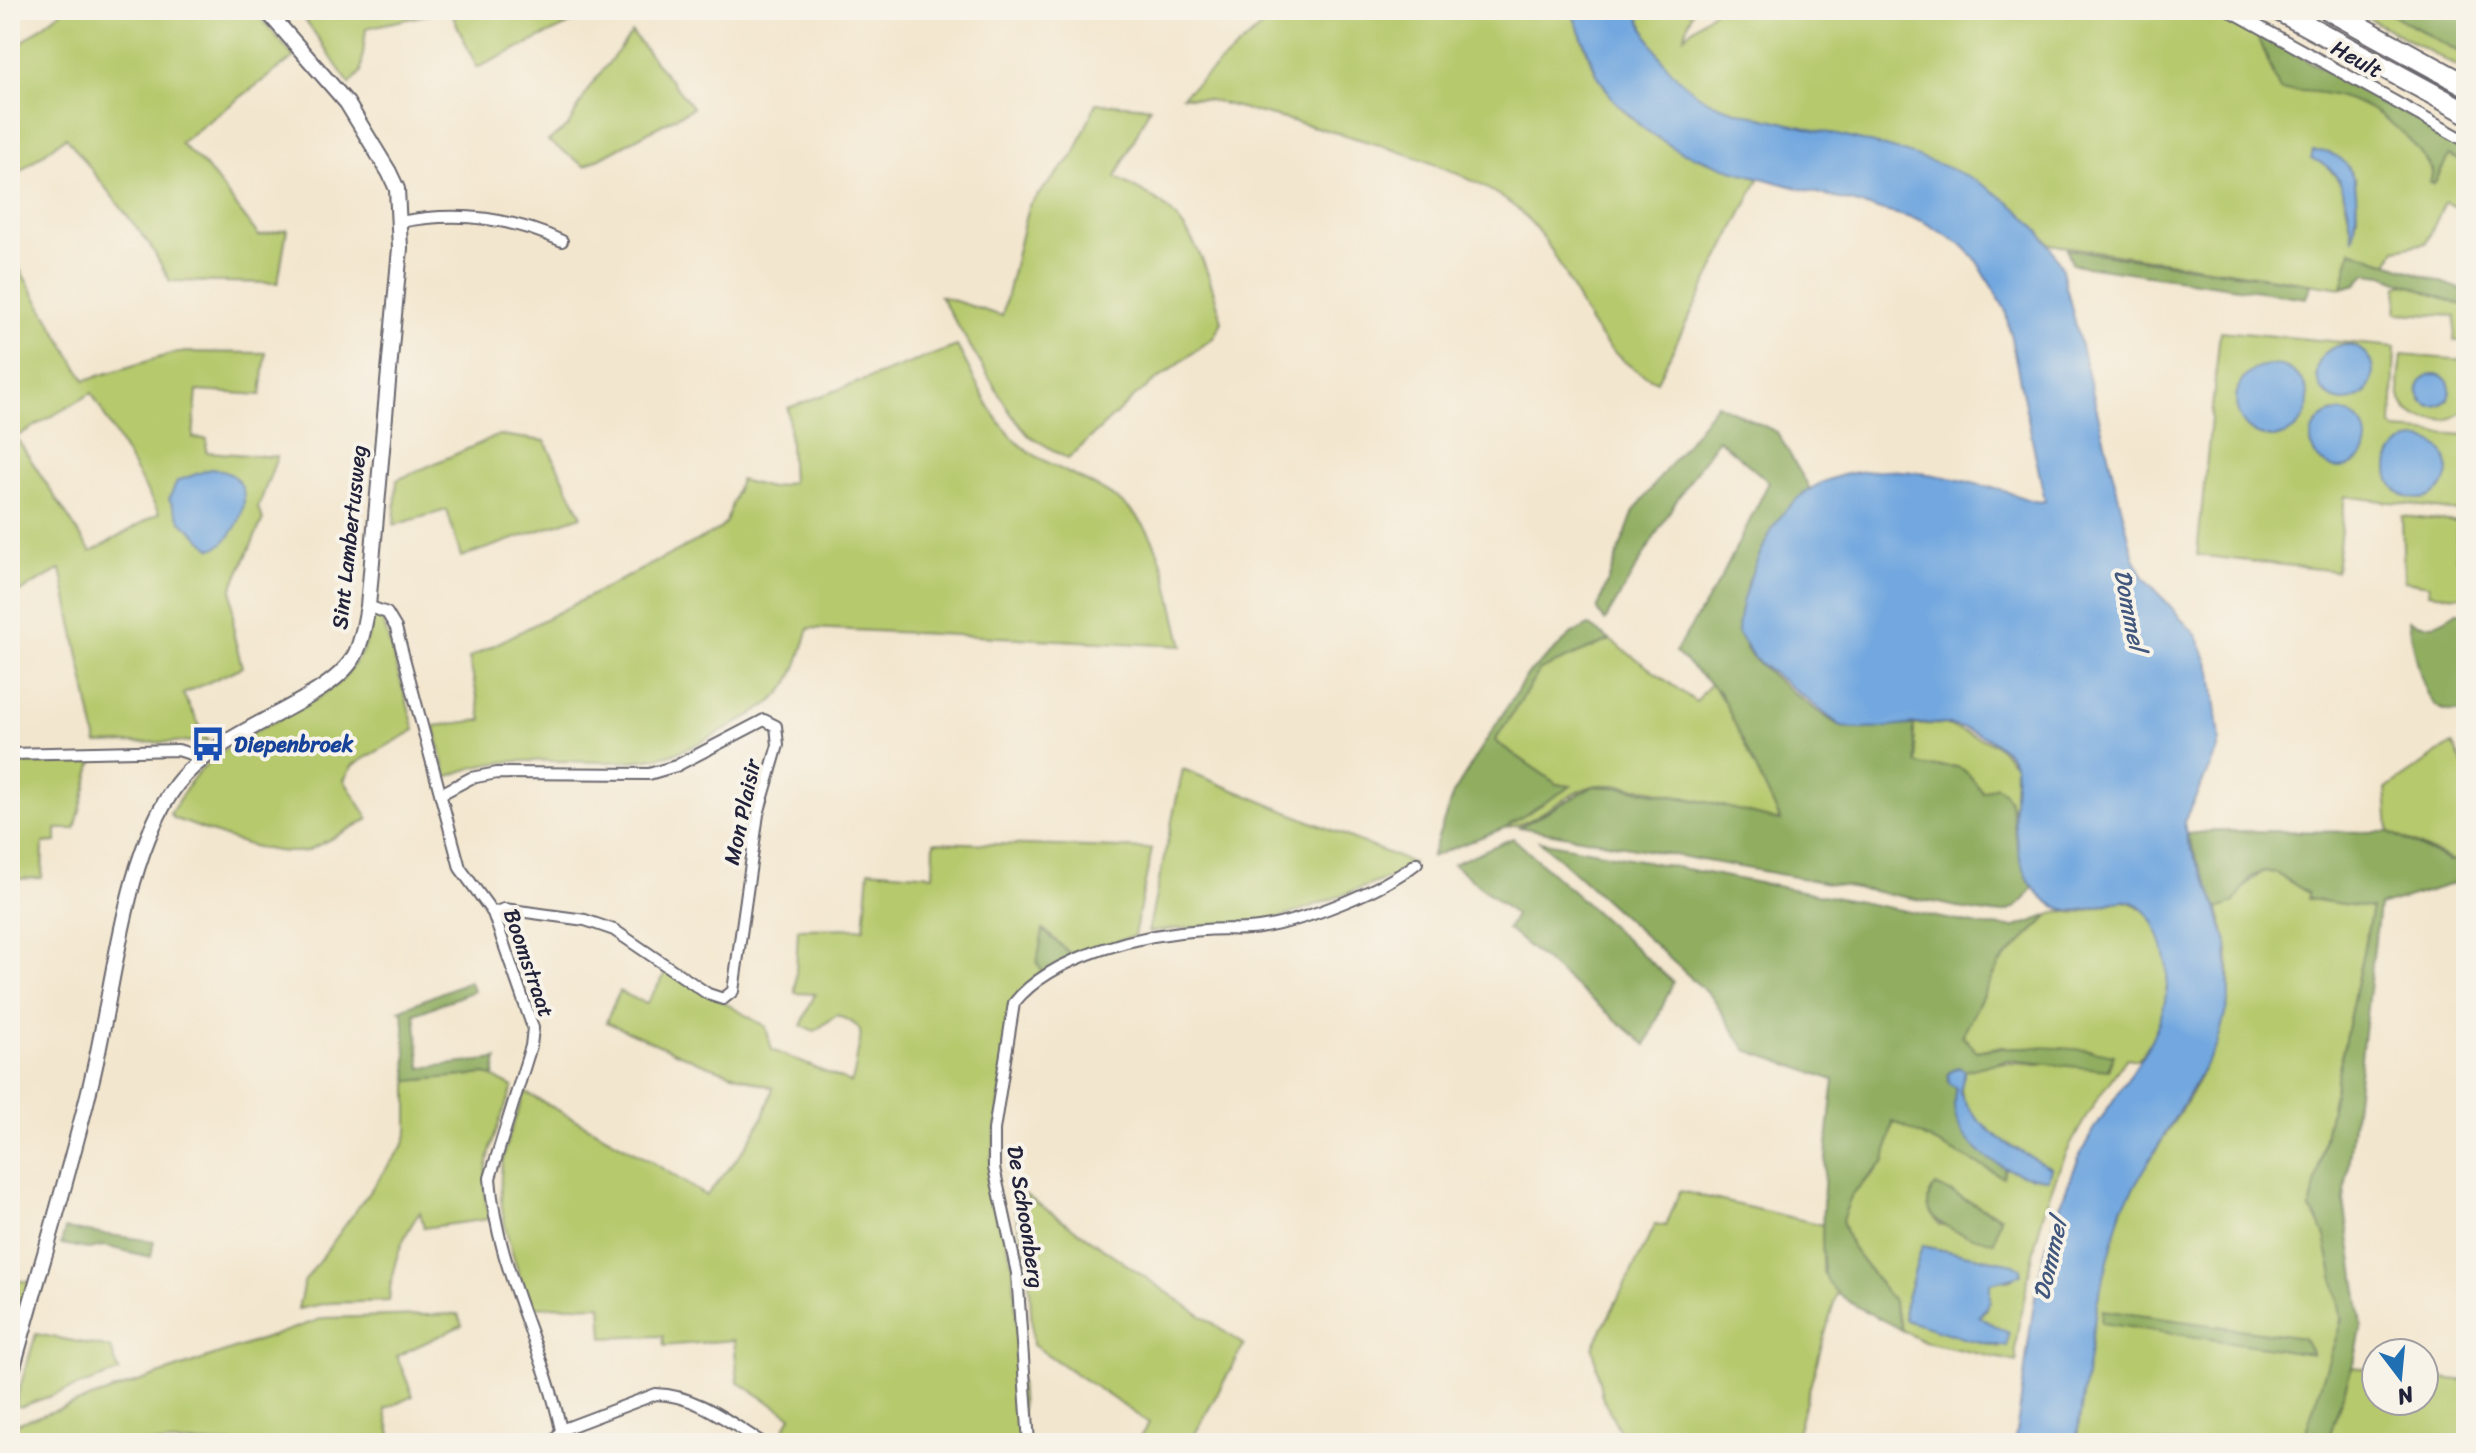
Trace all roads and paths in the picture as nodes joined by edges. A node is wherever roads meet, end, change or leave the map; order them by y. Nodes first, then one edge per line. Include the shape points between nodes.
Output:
1 (266, 10) edge
2 (2229, 10) edge
3 (2278, 10) edge
4 (2329, 10) edge
5 (2466, 85) edge
6 (2466, 112) edge
7 (2466, 141) edge
8 (400, 222) junction
9 (562, 241) dead end
10 (368, 606) junction
11 (10, 754) edge
12 (200, 757) junction
13 (441, 794) junction
14 (1417, 863) dead end
15 (493, 913) junction
16 (10, 1378) edge
17 (561, 1430) junction
18 (553, 1443) edge
19 (763, 1443) edge
20 (1029, 1443) edge

1 - 8 street, Sint Lambertusweg via 347,103 397,189
2 - 7 street, Heult
3 - 6 highway
4 - 5 highway
8 - 9 street via 481,216 526,224
8 - 10 street, Sint Lambertusweg
10 - 12 street, Sint Lambertusweg via 355,655 339,674
10 - 13 street, Boomstraat via 387,613 396,628
11 - 12 street via 178,750
12 - 16 street, Sint Lambertusweg via 155,817 139,857 92,1081
13 - 15 street, Boomstraat via 460,868
13 - 15 street, Mon Plaisir via 471,778 497,773 649,774 676,766 764,720 776,726 778,745 758,814 733,991 723,999 614,930 558,916 504,909
14 - 20 street, De Schoonberg via 1358,896 1263,928 1204,930 1100,948 1026,988 1014,1003 994,1130 994,1168 1017,1273
15 - 17 street, Boomstraat via 533,1028 493,1160 491,1201
17 - 18 street
17 - 19 street via 656,1394 671,1394 689,1398

